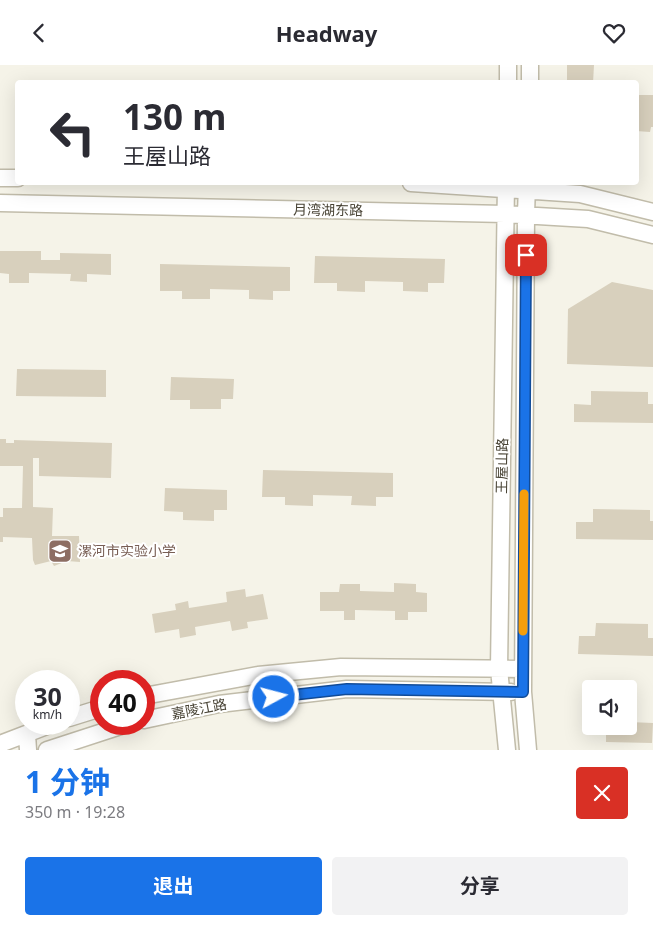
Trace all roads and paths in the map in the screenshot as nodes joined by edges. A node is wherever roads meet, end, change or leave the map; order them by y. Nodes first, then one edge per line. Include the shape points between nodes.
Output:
1 (508, 65) edge
2 (530, 65) edge
3 (508, 80) edge
4 (530, 80) edge
5 (0, 178) edge
6 (15, 178) edge
7 (474, 185) edge
8 (506, 186) edge
9 (527, 186) edge
10 (0, 203) edge
11 (653, 213) edge
12 (505, 214) junction
13 (526, 215) junction
14 (653, 235) edge
15 (499, 669) junction
16 (523, 669) junction
17 (501, 692) junction
18 (523, 692) junction
19 (155, 694) edge
20 (155, 718) edge
21 (93, 735) edge
22 (28, 742) edge
23 (0, 745) edge
24 (47, 750) edge
25 (507, 750) edge
26 (528, 750) edge

1 - 3 street
2 - 4 street
5 - 6 street
7 - 8 street
8 - 9 street
8 - 12 street, 王屋山路
9 - 11 street via 580,194
9 - 13 street, 王屋山路
10 - 12 street, 月湾湖东路
12 - 13 street, 月湾湖东路
12 - 15 street, 王屋山路
13 - 14 street, 月湾湖东路 via 588,219
13 - 16 street, 王屋山路
15 - 16 street, 嘉陵江路
15 - 17 street, 王屋山路
15 - 19 street, 嘉陵江路 via 342,667 258,675
16 - 18 street, 王屋山路
17 - 18 street, 嘉陵江路
17 - 20 street, 嘉陵江路 via 347,689 219,704
17 - 25 street, 王屋山路
18 - 26 street, 王屋山路
21 - 24 street
22 - 23 street

